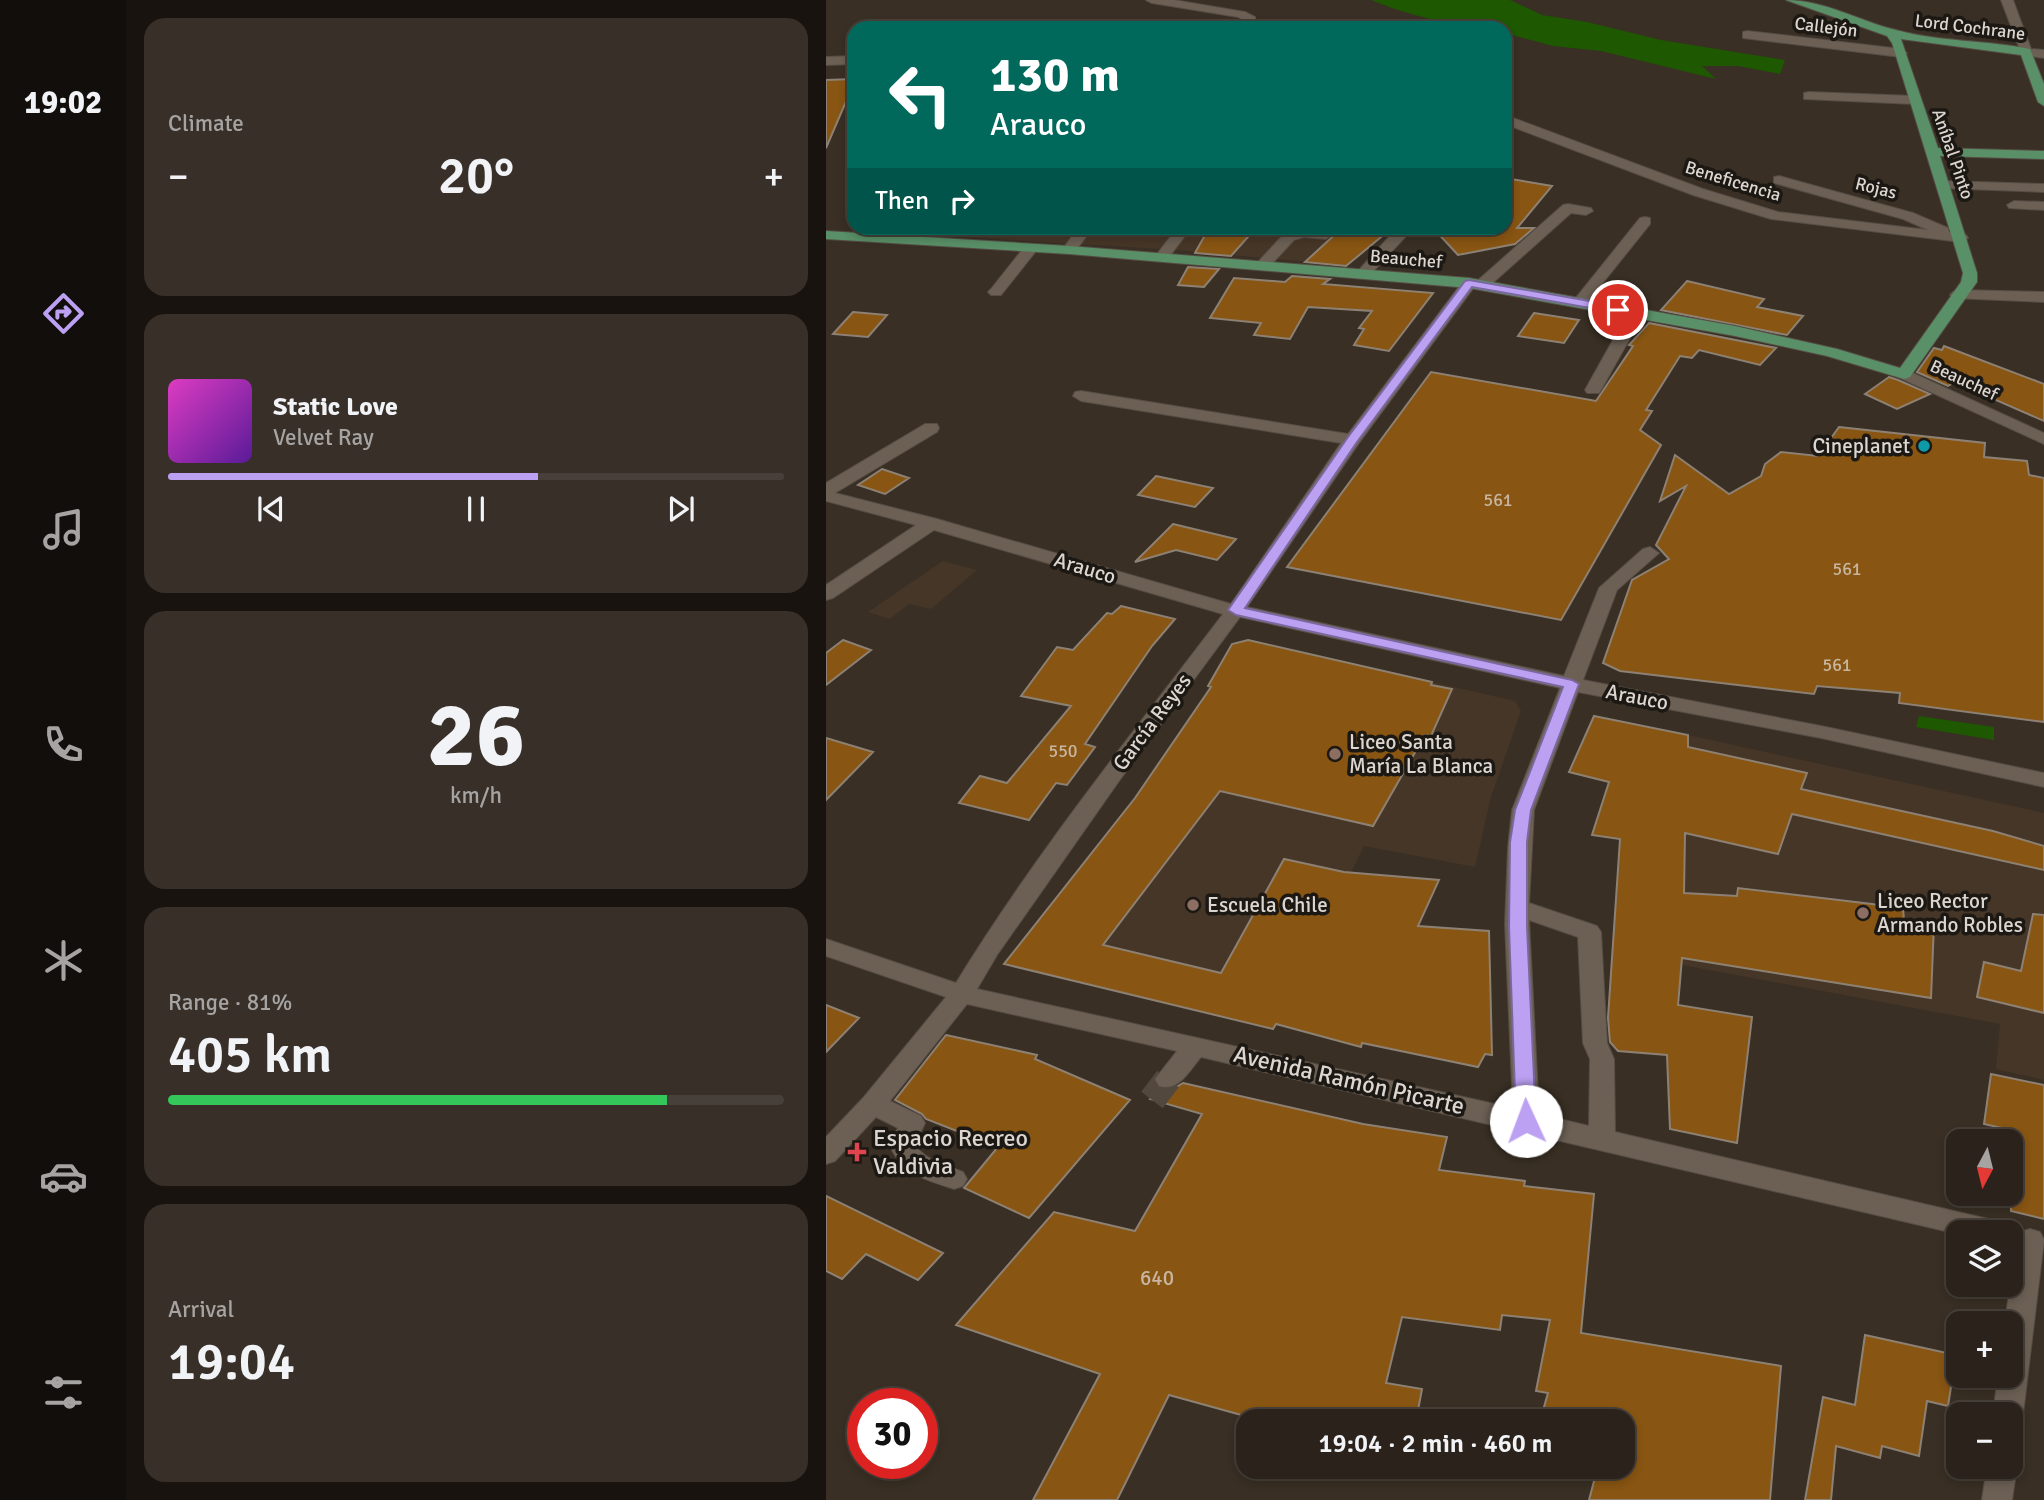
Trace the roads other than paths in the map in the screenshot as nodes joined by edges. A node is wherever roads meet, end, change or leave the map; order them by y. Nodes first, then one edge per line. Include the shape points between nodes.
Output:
1 (1153, 0) edge
2 (1792, 0) edge
3 (2007, 0) edge
4 (1251, 21) edge
5 (1891, 33) junction
6 (1747, 35) dead end
7 (2026, 52) junction
8 (1901, 53) junction
9 (2044, 54) edge
10 (847, 60) edge
11 (826, 61) edge
12 (1809, 96) dead end
13 (1914, 100) junction
14 (2044, 102) edge
15 (1512, 122) edge
16 (1934, 152) junction
17 (2044, 155) edge
18 (1779, 180) dead end
19 (1944, 185) junction
20 (2044, 188) edge
21 (2014, 205) dead end
22 (2044, 206) edge
23 (1586, 211) dead end
24 (1645, 220) dead end
25 (847, 233) edge
26 (826, 235) edge
27 (898, 235) edge
28 (1080, 235) edge
29 (1179, 235) edge
30 (1293, 235) edge
31 (1399, 235) edge
32 (1961, 239) junction
33 (1031, 248) junction
34 (1069, 250) junction
35 (1161, 258) junction
36 (1262, 266) junction
37 (1363, 274) junction
38 (1476, 284) junction
39 (996, 292) dead end
40 (1958, 295) junction
41 (2044, 297) edge
42 (1580, 302) junction
43 (1636, 313) junction
44 (1904, 374) junction
45 (1593, 390) dead end
46 (1081, 396) dead end
47 (931, 428) dead end
48 (2044, 439) edge
49 (1352, 440) junction
50 (826, 493) edge
51 (931, 523) junction
52 (1650, 553) dead end
53 (826, 594) edge
54 (1236, 610) junction
55 (1572, 684) junction
56 (2044, 780) edge
57 (1519, 908) junction
58 (826, 947) edge
59 (962, 993) junction
60 (1196, 1046) junction
61 (1168, 1079) tunnel mouth
62 (873, 1104) junction
63 (1526, 1121) junction
64 (1602, 1139) junction
65 (826, 1154) edge
66 (954, 1179) dead end
67 (1946, 1220) edge
68 (2028, 1240) edge
69 (2009, 1402) edge
70 (1999, 1479) edge
71 (1997, 1500) edge

1 - 4 street via 1241,14
2 - 5 main road
3 - 7 street
5 - 7 main road, Lord Cochrane
5 - 8 main road, Aníbal Pinto
6 - 8 street, Callejón
7 - 9 street, Lord Cochrane
7 - 14 main road
8 - 13 main road, Aníbal Pinto
10 - 11 street
12 - 13 street
13 - 16 main road, Aníbal Pinto
15 - 32 street, Beneficencia via 1754,210
16 - 17 main road
16 - 19 main road, Aníbal Pinto
18 - 32 street, Rojas via 1908,216
19 - 20 street
19 - 32 main road, Aníbal Pinto
21 - 22 street
23 - 38 street, García Reyes via 1569,208
24 - 42 street
25 - 26 main road, Beauchef
27 - 33 main road, Beauchef
28 - 34 street
29 - 35 street
30 - 36 street
31 - 37 street
32 - 40 main road, Aníbal Pinto via 1970,273
33 - 34 main road, Beauchef
33 - 39 street
34 - 35 main road, Beauchef
35 - 36 main road, Beauchef
36 - 37 main road, Beauchef
37 - 38 main road, Beauchef
38 - 42 main road, Beauchef
38 - 49 street, García Reyes
40 - 41 street
40 - 44 main road, Aníbal Pinto
42 - 43 main road, Beauchef
43 - 44 main road, Beauchef via 1831,352
43 - 45 street
44 - 48 street, Beauchef
46 - 49 street
47 - 50 street
49 - 54 street, García Reyes
50 - 51 street, Arauco
51 - 53 street
51 - 54 street, Arauco
52 - 55 street via 1608,588
54 - 55 street, Arauco
54 - 59 street, García Reyes via 1104,787
55 - 56 street, Arauco
55 - 57 street via 1523,810 1518,842
57 - 63 street
57 - 64 street via 1590,932 1595,1043 1602,1059
58 - 59 street, Avenida Ramón Picarte
59 - 60 street, Avenida Ramón Picarte
59 - 62 street, García Reyes
60 - 61 street
60 - 63 street, Avenida Ramón Picarte
62 - 65 street, García Reyes
62 - 66 street via 912,1122 902,1143 903,1153 914,1163
63 - 64 street, Avenida Ramón Picarte
64 - 67 street, Avenida Ramón Picarte
68 - 69 street
70 - 71 street

